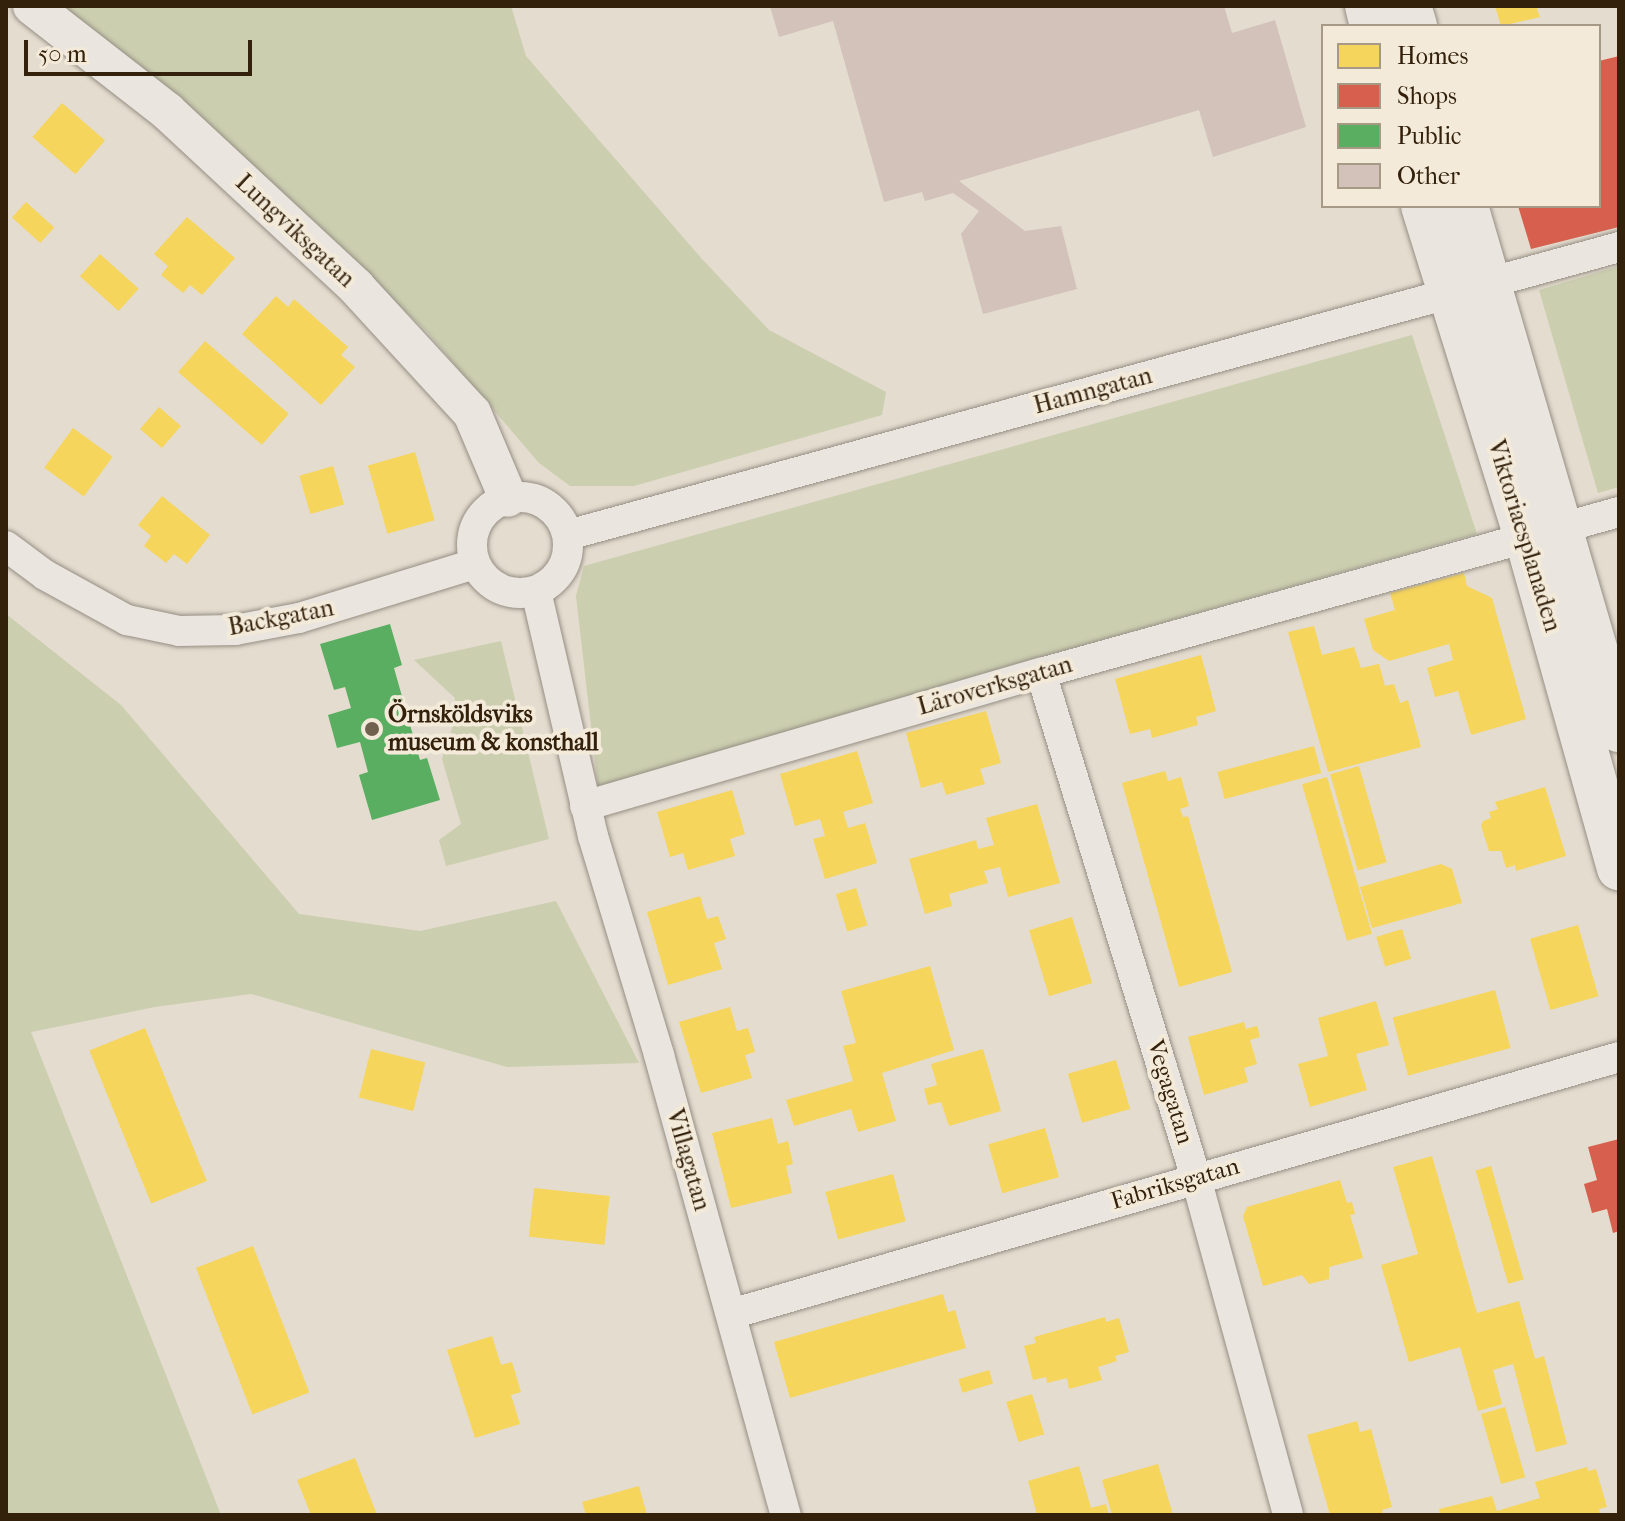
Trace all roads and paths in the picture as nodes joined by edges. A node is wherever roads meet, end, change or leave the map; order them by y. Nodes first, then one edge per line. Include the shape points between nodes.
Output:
1 (32, 6) edge
2 (1424, 208) edge
3 (1466, 208) edge
4 (1619, 247) edge
5 (1467, 288) junction
6 (508, 498) junction
7 (1619, 512) edge
8 (1545, 534) junction
9 (568, 535) junction
10 (6, 546) edge
11 (475, 564) junction
12 (536, 591) junction
13 (1041, 673) junction
14 (1619, 730) edge
15 (585, 806) junction
16 (1619, 868) edge
17 (1619, 1057) edge
18 (1196, 1178) junction
19 (731, 1314) junction
20 (786, 1515) edge
21 (1288, 1515) edge

1 - 6 street, Lungviksgatan via 168,112 356,287 472,413
2 - 5 main road, Viktoriaesplanaden
3 - 5 main road, Viktoriaesplanaden
4 - 5 street, Hamngatan
5 - 8 main road, Viktoriaesplanaden
5 - 9 street, Hamngatan
6 - 9 street via 524,496 552,508
6 - 11 street via 481,516 471,547
7 - 8 street, Läroverksgatan
8 - 13 street, Läroverksgatan
8 - 14 main road, Viktoriaesplanaden
8 - 16 main road, Viktoriaesplanaden
9 - 12 street via 566,563 549,585
10 - 11 street, Backgatan via 45,575 127,620 179,631 235,630 299,618
11 - 12 street via 507,592
12 - 15 street
13 - 15 street, Läroverksgatan
13 - 18 street, Vegagatan
15 - 19 street, Villagatan
17 - 18 street, Fabriksgatan
18 - 19 street, Fabriksgatan
18 - 21 street, Vegagatan
19 - 20 street, Villagatan

